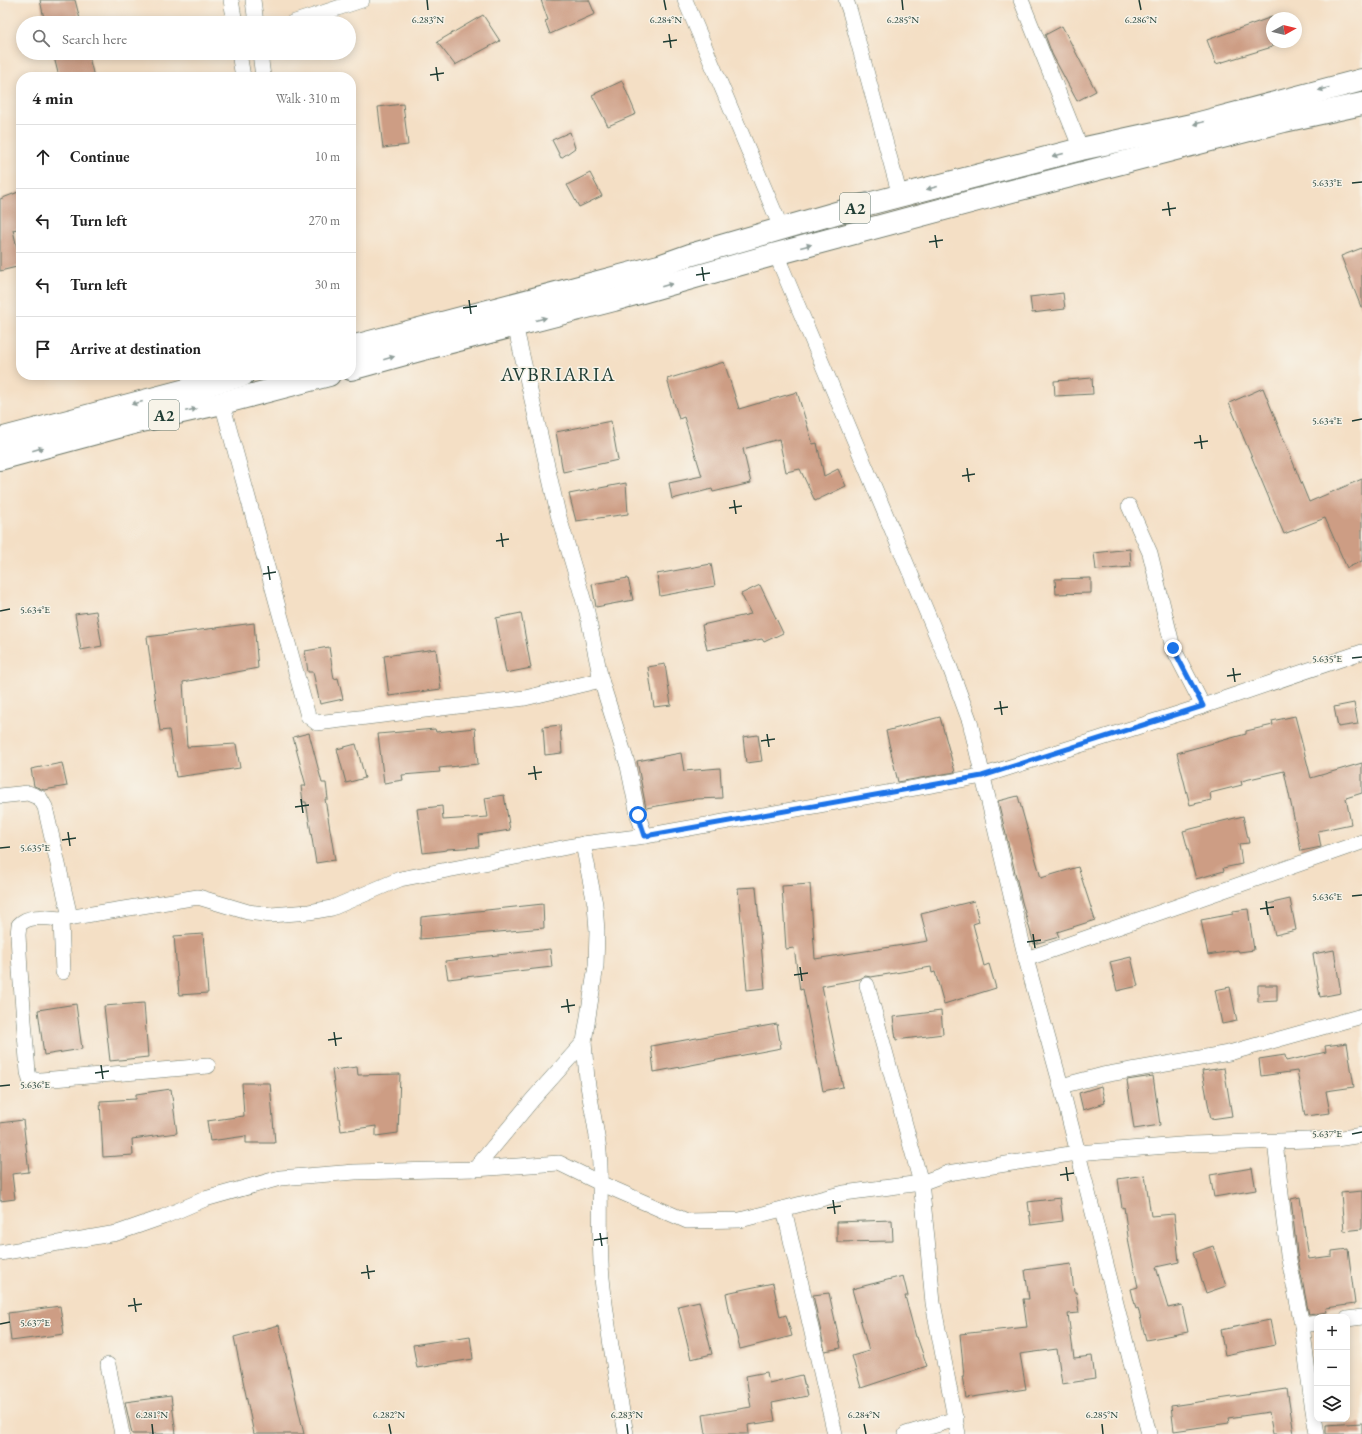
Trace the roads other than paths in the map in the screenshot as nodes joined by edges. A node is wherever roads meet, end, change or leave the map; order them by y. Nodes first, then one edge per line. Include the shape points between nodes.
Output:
1 (231, 0) edge
2 (253, 0) edge
3 (362, 0) edge
4 (685, 0) edge
5 (846, 0) edge
6 (1021, 0) edge
7 (234, 16) edge
8 (255, 16) edge
9 (313, 16) edge
10 (240, 60) edge
11 (261, 60) edge
12 (242, 72) edge
13 (262, 72) edge
14 (1362, 80) edge
15 (1362, 104) edge
16 (1081, 148) junction
17 (900, 196) junction
18 (782, 230) junction
19 (776, 254) junction
20 (515, 325) junction
21 (356, 346) edge
22 (356, 368) edge
23 (224, 380) edge
24 (294, 380) edge
25 (222, 403) junction
26 (0, 439) edge
27 (0, 459) edge
28 (1129, 506) dead end
29 (1362, 652) edge
30 (601, 680) junction
31 (1203, 706) junction
32 (982, 776) junction
33 (0, 796) edge
34 (645, 836) junction
35 (1362, 842) edge
36 (584, 844) junction
37 (65, 918) junction
38 (1026, 959) junction
39 (63, 972) dead end
40 (867, 985) dead end
41 (1362, 1016) edge
42 (584, 1042) junction
43 (208, 1066) dead end
44 (1061, 1086) junction
45 (1362, 1135) edge
46 (1275, 1142) junction
47 (1077, 1153) junction
48 (475, 1169) junction
49 (600, 1183) junction
50 (921, 1183) junction
51 (784, 1209) junction
52 (0, 1253) edge
53 (1362, 1317) edge
54 (1350, 1319) edge
55 (1314, 1323) edge
56 (1302, 1325) junction
57 (108, 1365) dead end
58 (956, 1419) junction
59 (122, 1434) edge
60 (626, 1434) edge
61 (834, 1434) edge
62 (906, 1434) edge
63 (958, 1434) edge
64 (1149, 1434) edge
65 (1317, 1434) edge

1 - 7 street
2 - 8 street
3 - 9 street
4 - 18 street
5 - 17 street
6 - 16 street
10 - 12 street
11 - 13 street
14 -> 16 highway, A2 via 1196,124
19 -> 15 highway, A2 via 1284,121
16 -> 17 highway, A2
17 - 18 highway, A2
18 - 21 highway, A2 via 659,266
20 -> 19 highway, A2
19 - 32 street via 949,665 970,722
22 -> 20 highway, A2
20 - 30 street via 558,514 587,612
23 -> 26 highway, A2
24 - 25 highway, A2
27 -> 25 highway, A2 via 136,422
25 - 30 street via 308,716 317,723 525,698
28 - 31 street via 1150,553 1173,648
29 - 31 street
30 - 34 street via 628,766
31 - 32 street
32 - 34 street
32 - 38 street
33 - 37 street via 28,793 40,798 45,807
34 - 36 street
35 - 38 street
36 - 37 street via 400,879 332,908 309,912 271,915 255,913 198,897
36 - 42 street via 595,904 597,931 596,966
37 - 39 street
37 - 43 street via 28,919 21,922 18,928 30,1080
38 - 44 street
40 - 50 street
41 - 44 street via 1229,1053
42 - 48 street
42 - 49 street via 587,1079 597,1134
44 - 47 street
45 - 46 street
46 - 47 street via 1193,1144
46 - 56 street via 1288,1255
47 - 50 street via 948,1173
47 - 64 street
48 - 49 street via 559,1163
48 - 52 street via 355,1172 280,1178 205,1199 117,1233
49 - 51 street via 687,1221 740,1220
49 - 60 street via 602,1278
50 - 51 street via 844,1193
50 - 58 street via 933,1303
51 - 61 street
53 - 54 street
55 - 56 street
56 - 65 street
57 - 59 street
58 - 62 street
58 - 63 street

